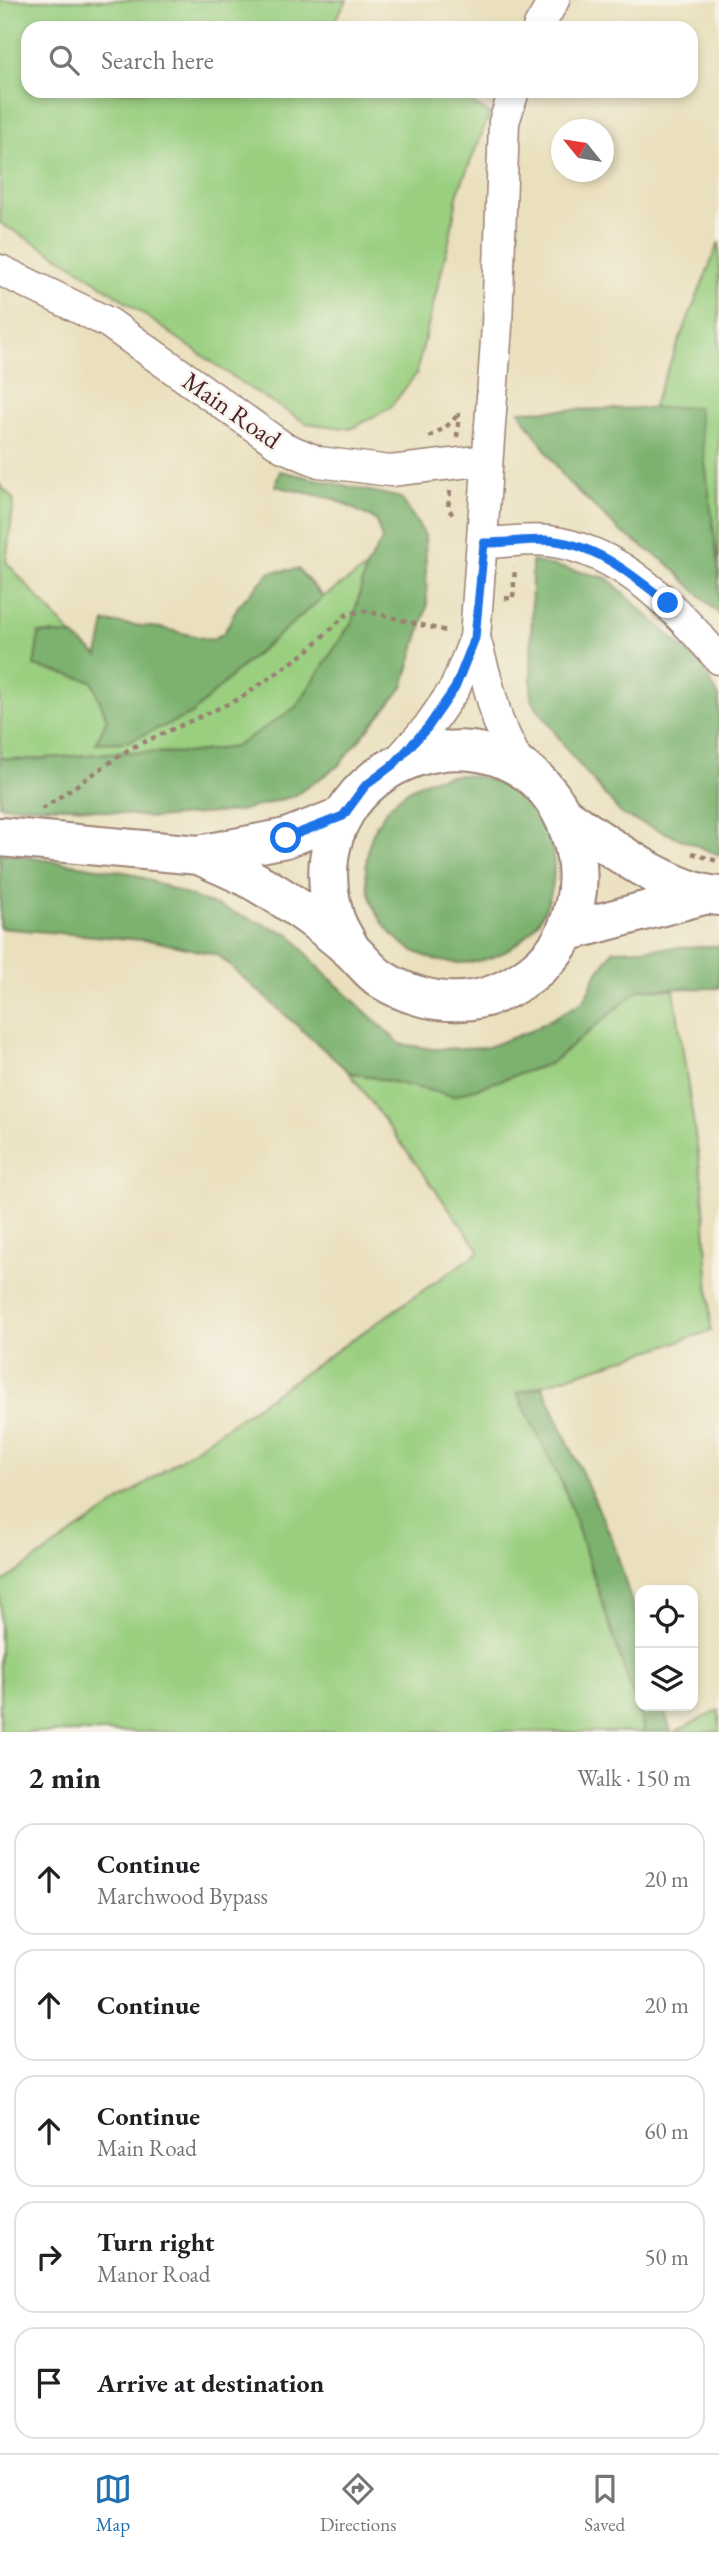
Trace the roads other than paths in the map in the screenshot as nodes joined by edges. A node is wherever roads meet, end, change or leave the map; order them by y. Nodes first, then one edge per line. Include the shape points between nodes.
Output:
1 (555, 0) edge
2 (542, 21) edge
3 (512, 98) edge
4 (0, 270) edge
5 (487, 460) junction
6 (484, 543) junction
7 (475, 638) junction
8 (719, 659) edge
9 (394, 764) junction
10 (521, 769) junction
11 (343, 816) junction
12 (565, 816) junction
13 (0, 837) edge
14 (199, 855) junction
15 (712, 896) edge
16 (566, 932) junction
17 (350, 948) junction

1 - 2 street
3 - 5 street via 505,121
4 - 5 street, Main Road via 109,323 273,441 319,462 390,471
5 - 6 street
6 - 7 street
6 - 8 street via 545,540 579,546 618,564 668,603
7 - 9 street via 455,688
7 - 10 street via 498,721
9 - 10 main road via 426,753 458,750 491,755
9 - 11 main road via 365,786
10 - 12 main road via 546,790
11 - 14 main road via 286,838
11 - 17 main road via 330,848 328,884 334,918
12 - 15 main road via 627,859
12 - 16 main road via 578,867 578,894
13 - 14 main road
14 - 17 main road via 262,885
15 - 16 main road
16 - 17 main road via 540,967 505,991 463,1002 410,993 381,979

